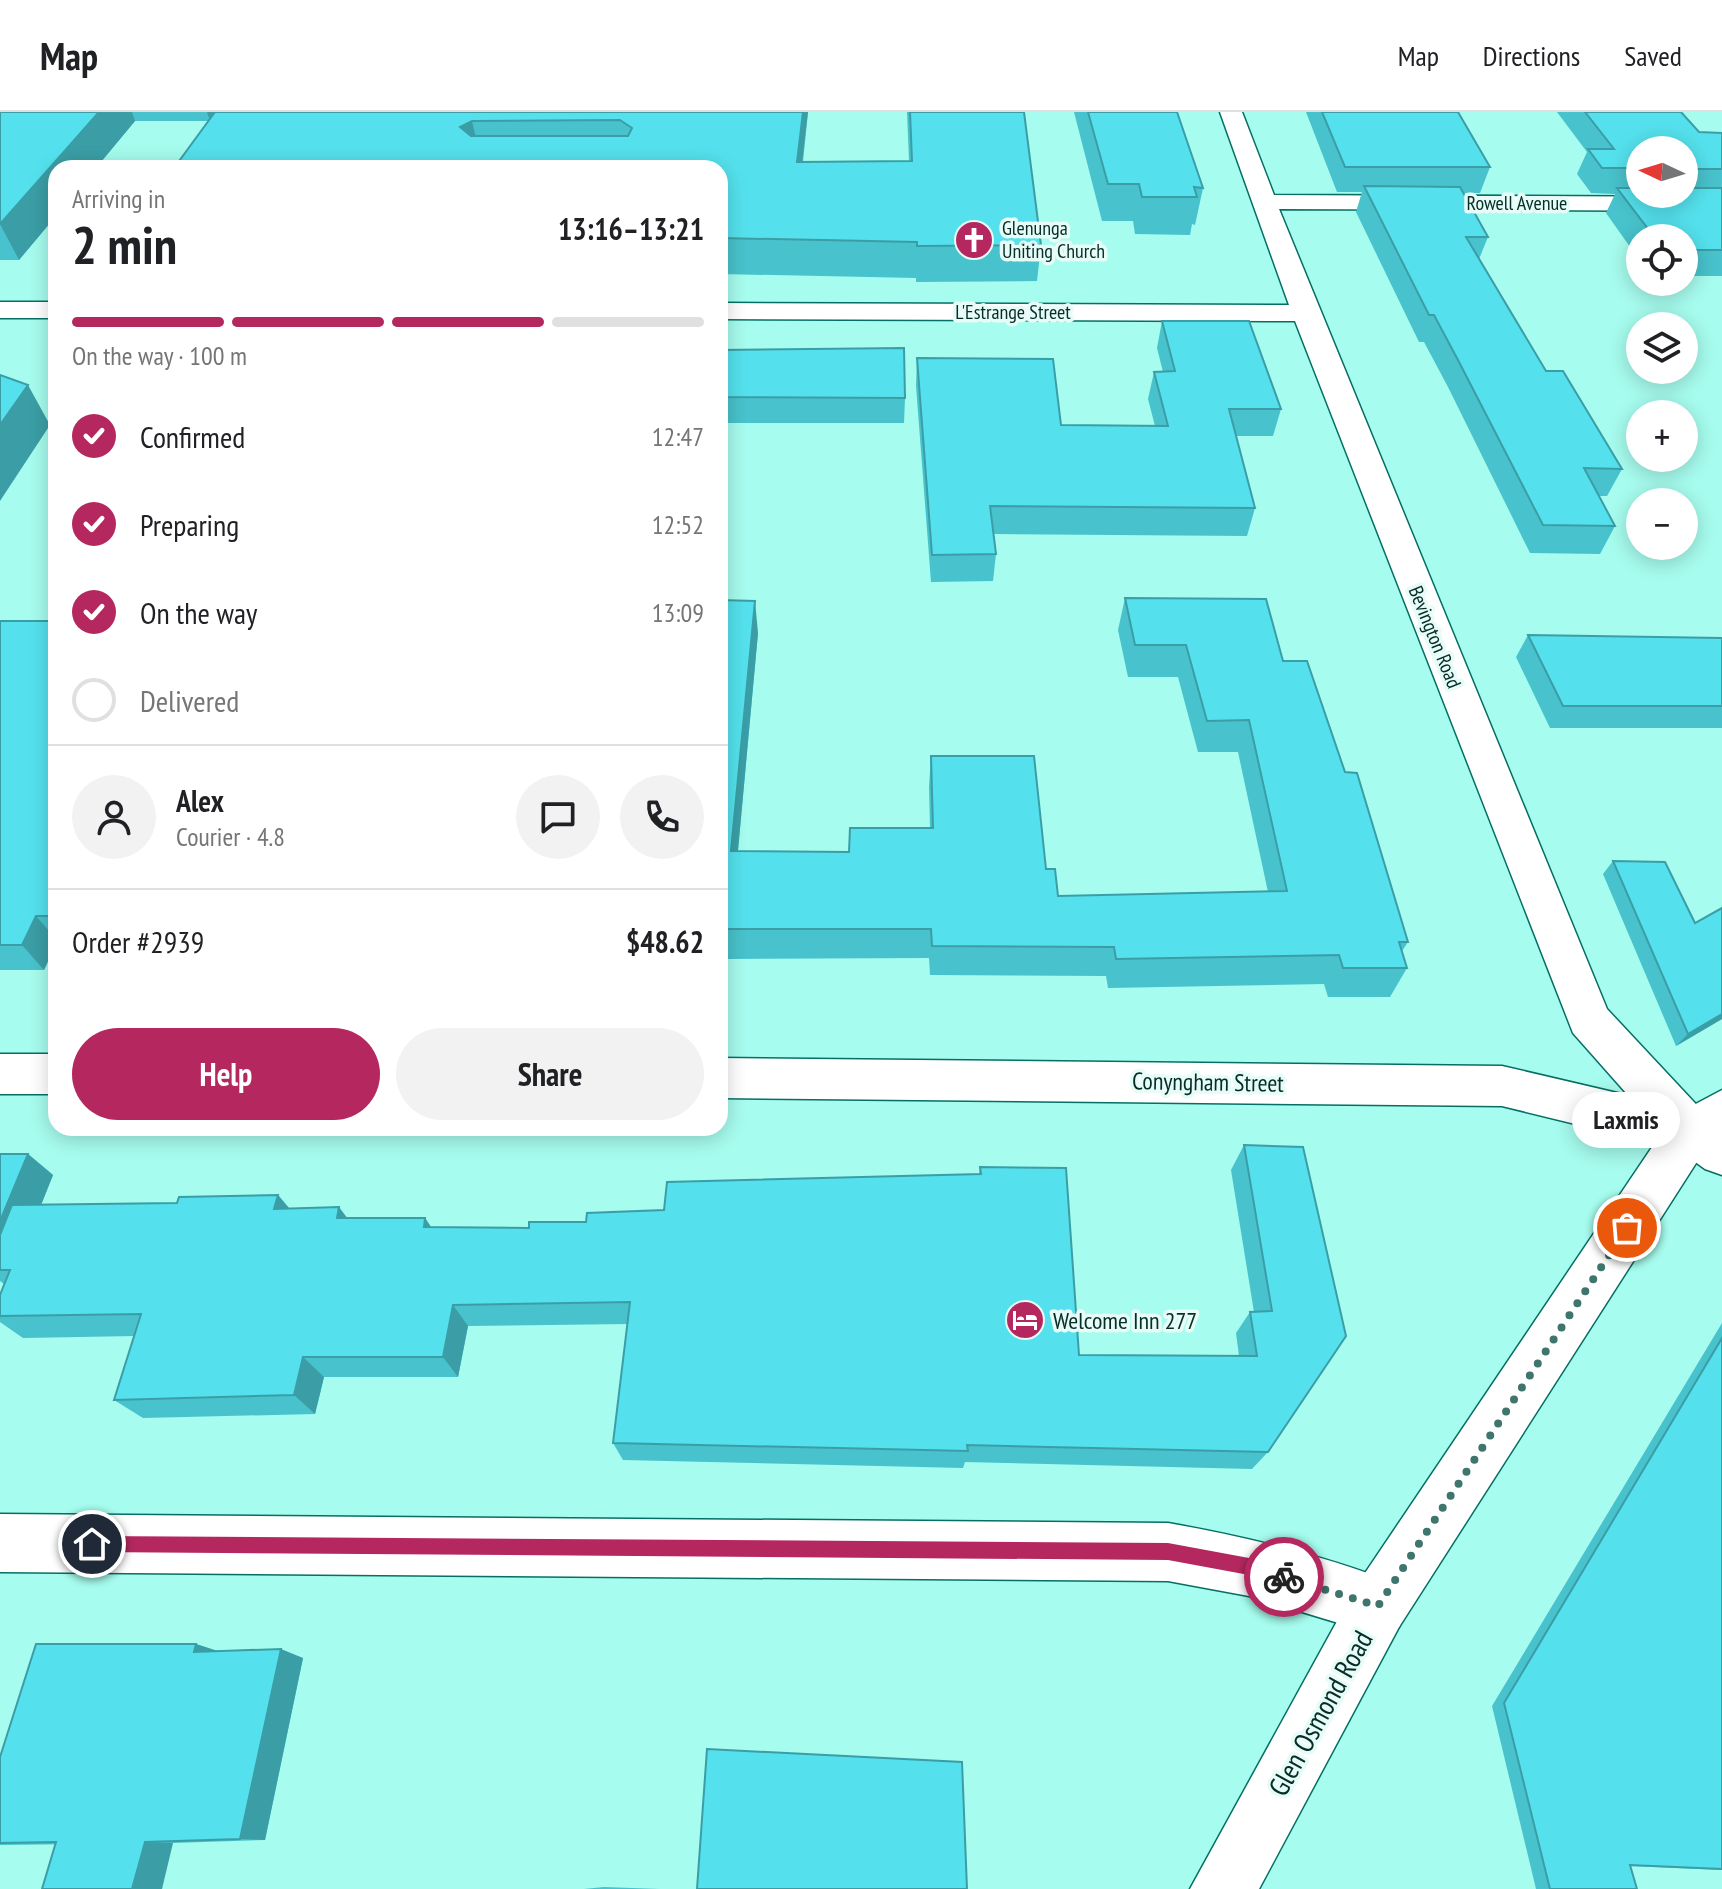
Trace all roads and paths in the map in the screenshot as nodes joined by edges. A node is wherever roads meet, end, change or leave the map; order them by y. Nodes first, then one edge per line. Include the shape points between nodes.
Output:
1 (1231, 112) edge
2 (1264, 202) junction
3 (1722, 204) edge
4 (0, 310) edge
5 (48, 310) edge
6 (728, 311) edge
7 (1305, 313) junction
8 (0, 1074) edge
9 (48, 1074) edge
10 (728, 1078) edge
11 (1711, 1132) edge
12 (0, 1543) edge
13 (1378, 1606) junction
14 (1223, 1889) edge

1 - 2 main road, Bevington Road
2 - 3 main road, Rowell Avenue
2 - 7 main road, Bevington Road
4 - 5 main road
6 - 7 main road, L'Estrange Street
7 - 11 main road, Bevington Road via 1589,1020
8 - 9 main road
10 - 11 main road, Conyngham Street via 1502,1086
11 - 13 main road, Glen Osmond Road
12 - 13 main road via 1168,1552 1249,1567
13 - 14 main road, Glen Osmond Road

